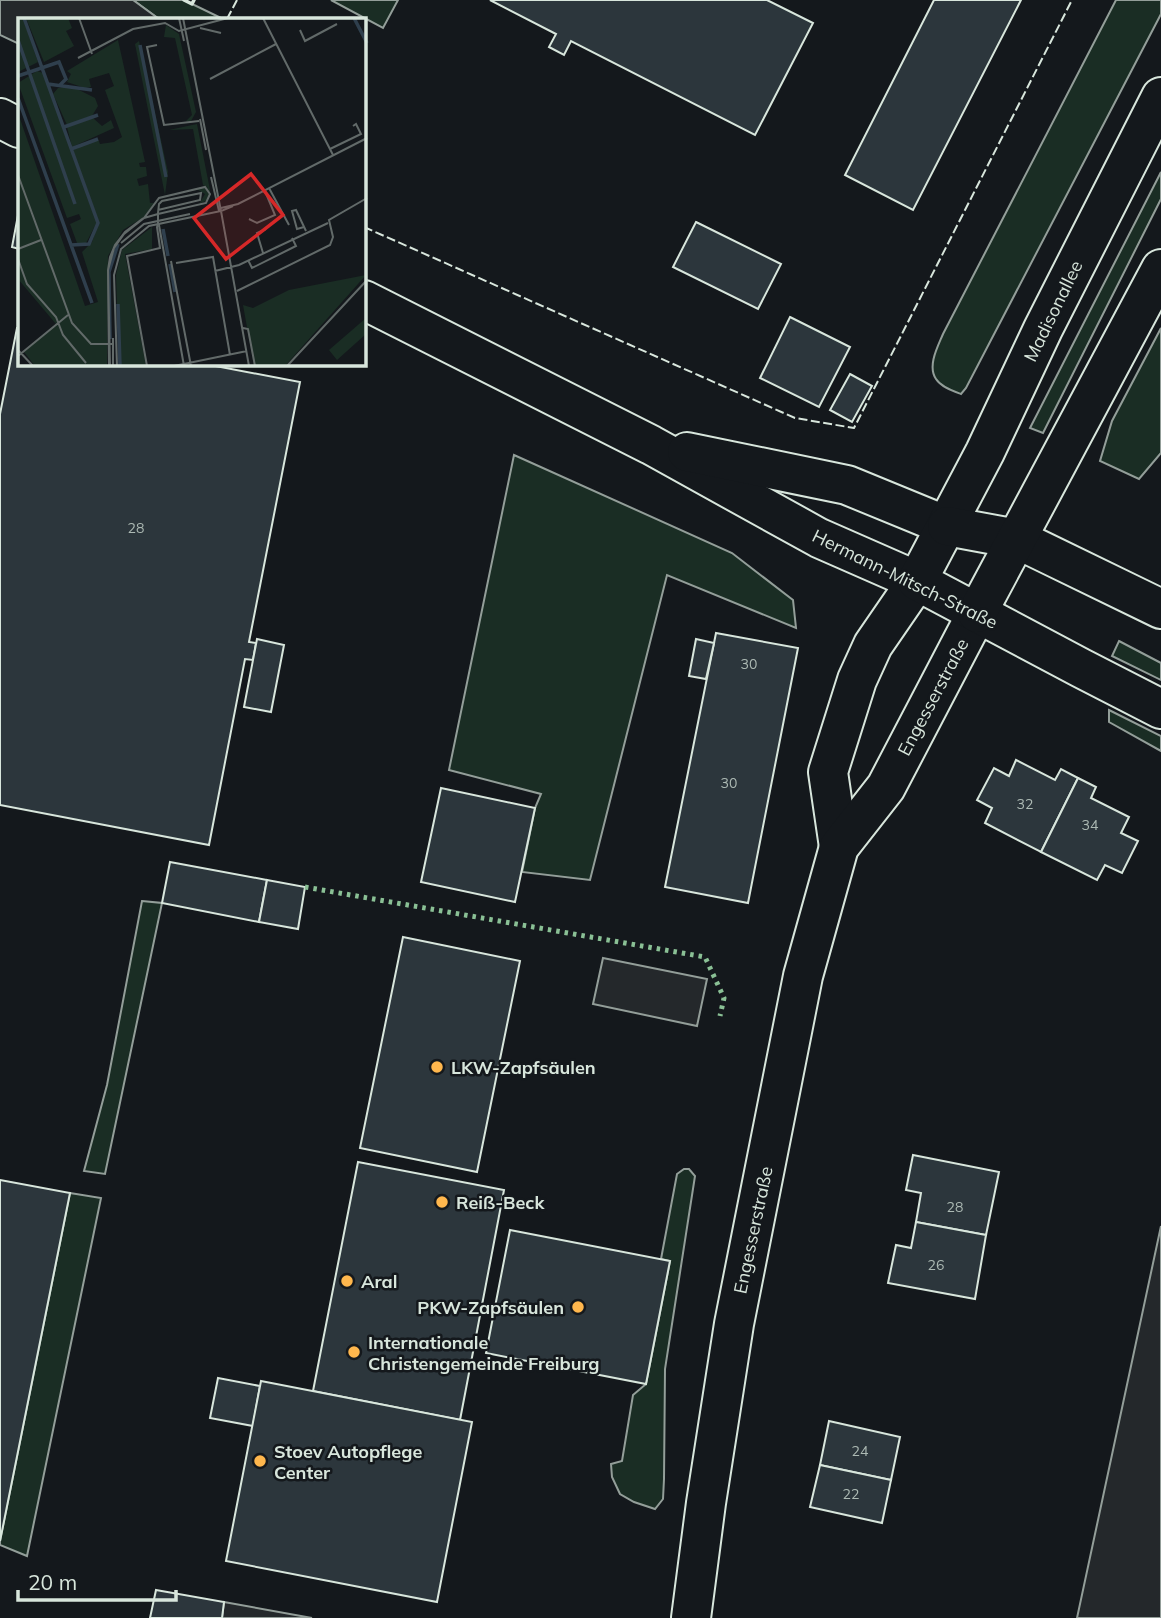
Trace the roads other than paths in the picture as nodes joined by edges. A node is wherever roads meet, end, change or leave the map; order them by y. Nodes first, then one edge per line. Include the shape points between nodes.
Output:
1 (1161, 97) edge
2 (0, 118) edge
3 (18, 127) edge
4 (1161, 269) edge
5 (366, 301) edge
6 (650, 445) junction
7 (947, 526) junction
8 (1017, 540) junction
9 (917, 581) junction
10 (1161, 609) edge
11 (977, 613) junction
12 (1161, 709) edge
13 (839, 847) junction
14 (691, 1618) edge

1 - 7 street, Madisonallee
2 - 3 street
4 - 8 street
5 - 6 street, Hermann-Mitsch-Straße
6 - 7 street, Hermann-Mitsch-Straße via 847,485
6 - 9 street, Hermann-Mitsch-Straße via 819,538
7 - 8 street, Hermann-Mitsch-Straße
7 - 9 street, Engesserstraße
8 - 10 street
8 - 11 street, Engesserstraße
9 - 11 street, Hermann-Mitsch-Straße
9 - 13 street, Engesserstraße via 873,645 828,772
11 - 12 street, Hermann-Mitsch-Straße
11 - 13 street, Engesserstraße via 886,787
13 - 14 street, Engesserstraße via 803,976 734,1324

